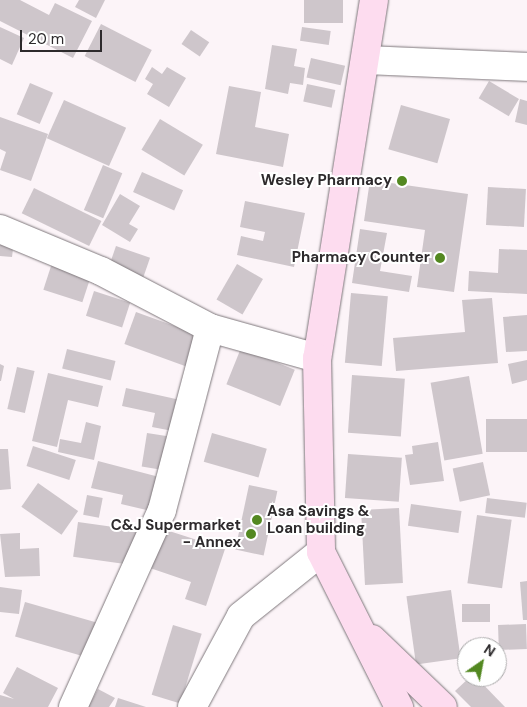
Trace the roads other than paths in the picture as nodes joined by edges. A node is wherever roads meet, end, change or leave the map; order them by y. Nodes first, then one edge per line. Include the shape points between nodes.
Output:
1 (374, 0) edge
2 (368, 60) junction
3 (527, 67) edge
4 (0, 230) edge
5 (210, 328) junction
6 (317, 358) junction
7 (322, 552) junction
8 (359, 628) junction
9 (73, 707) edge
10 (192, 707) edge
11 (399, 707) edge
12 (443, 707) edge

1 - 2 main road
2 - 3 street
2 - 6 main road
4 - 5 street via 101,270
5 - 6 street
5 - 9 street via 162,510
6 - 7 main road
7 - 8 main road
7 - 10 street via 240,616
8 - 11 main road
8 - 12 main road

